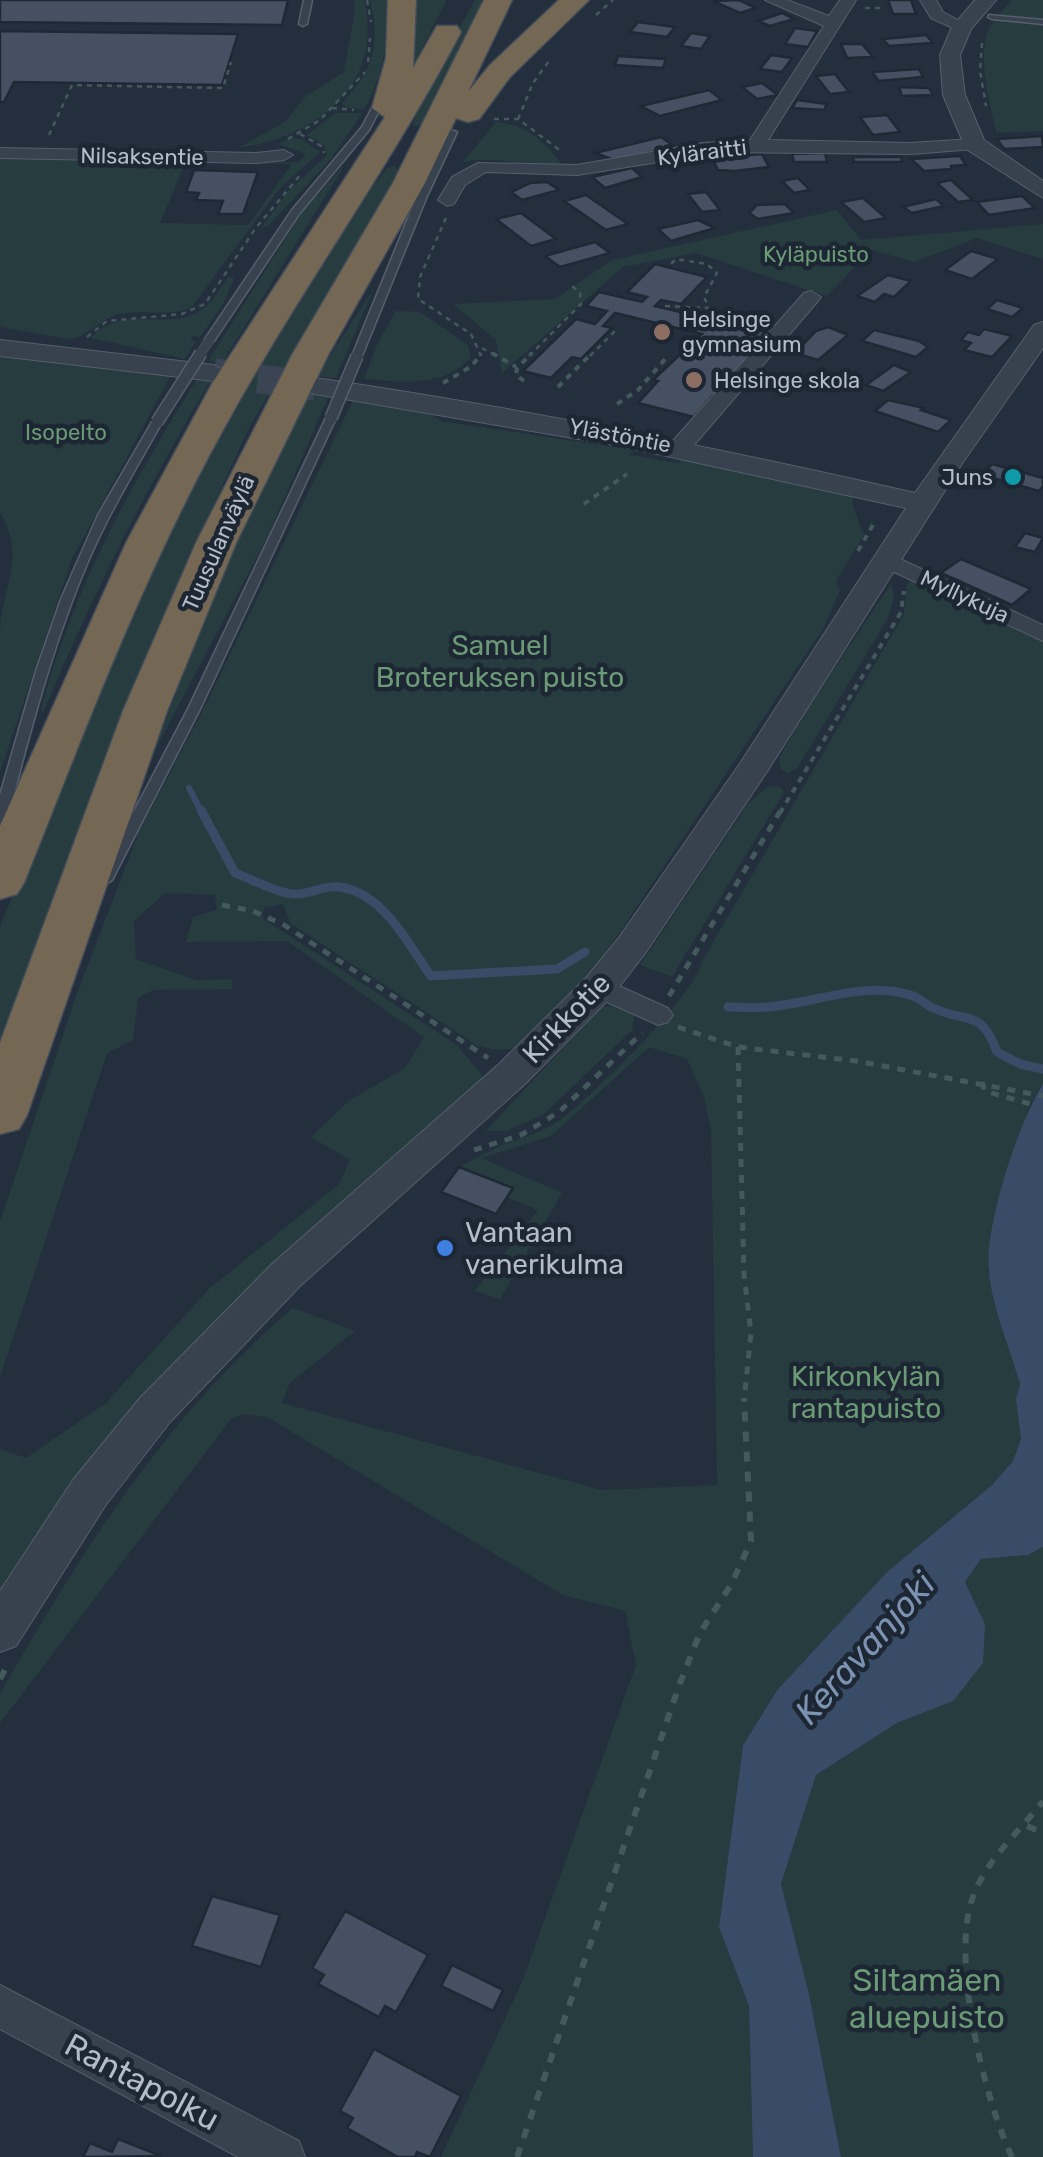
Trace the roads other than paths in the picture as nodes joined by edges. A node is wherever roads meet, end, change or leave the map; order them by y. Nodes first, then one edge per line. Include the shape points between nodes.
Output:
1 (308, 0) edge
2 (462, 0) edge
3 (498, 0) edge
4 (526, 0) edge
5 (773, 0) edge
6 (848, 0) edge
7 (928, 0) edge
8 (401, 2) edge
9 (989, 8) edge
10 (575, 10) edge
11 (1043, 22) edge
12 (303, 24) dead end
13 (834, 24) junction
14 (962, 27) junction
15 (401, 58) junction
16 (453, 132) junction
17 (974, 144) junction
18 (756, 145) junction
19 (0, 153) edge
20 (284, 155) dead end
21 (361, 180) junction
22 (409, 184) junction
23 (1043, 192) edge
24 (447, 200) road end
25 (812, 297) dead end
26 (1043, 330) edge
27 (0, 348) edge
28 (214, 373) tunnel mouth
29 (314, 386) tunnel mouth
30 (680, 446) junction
31 (922, 504) junction
32 (887, 560) junction
33 (1043, 634) edge
34 (0, 819) edge
35 (0, 883) edge
36 (98, 894) dead end
37 (89, 911) dead end
38 (599, 987) junction
39 (37, 1012) junction
40 (658, 1014) road end
41 (0, 1115) edge
42 (5, 1647) edge
43 (0, 2006) edge
44 (283, 2157) edge

1 - 12 lane
2 - 21 highway
3 - 22 highway, Tuusulanväylä
4 - 16 highway via 501,34
5 - 13 street
6 - 13 street
7 - 14 street via 937,15
8 - 15 highway
9 - 11 lane
9 - 14 street
10 - 16 highway via 500,71
13 - 18 street
14 - 17 street via 949,70
15 - 21 highway
15 - 34 lane, bridge via 366,128 295,212 158,422 98,528 33,697
16 - 22 highway
16 - 36 lane, bridge via 330,418 194,709
17 - 18 street, Kyläraitti via 892,150
17 - 23 street
18 - 24 street, Kyläraitti via 576,170 483,166 462,177
19 - 20 street, Nilsaksentie
21 - 35 highway via 201,434 72,706
22 - 39 highway, Tuusulanväylä via 302,370 216,543 145,711
25 - 30 street
26 - 31 street, Kirkkotie
27 - 28 street
29 - 30 street, Ylästöntie
30 - 31 street, Ylästöntie
31 - 32 street, Kirkkotie
32 - 33 street, Myllykuja
32 - 38 street, Kirkkotie via 752,770
37 - 39 lane
38 - 40 street
38 - 42 street, Kirkkotie via 512,1074 286,1275 155,1410 89,1494
39 - 41 highway, Tuusulanväylä
43 - 44 street, Rantapolku

